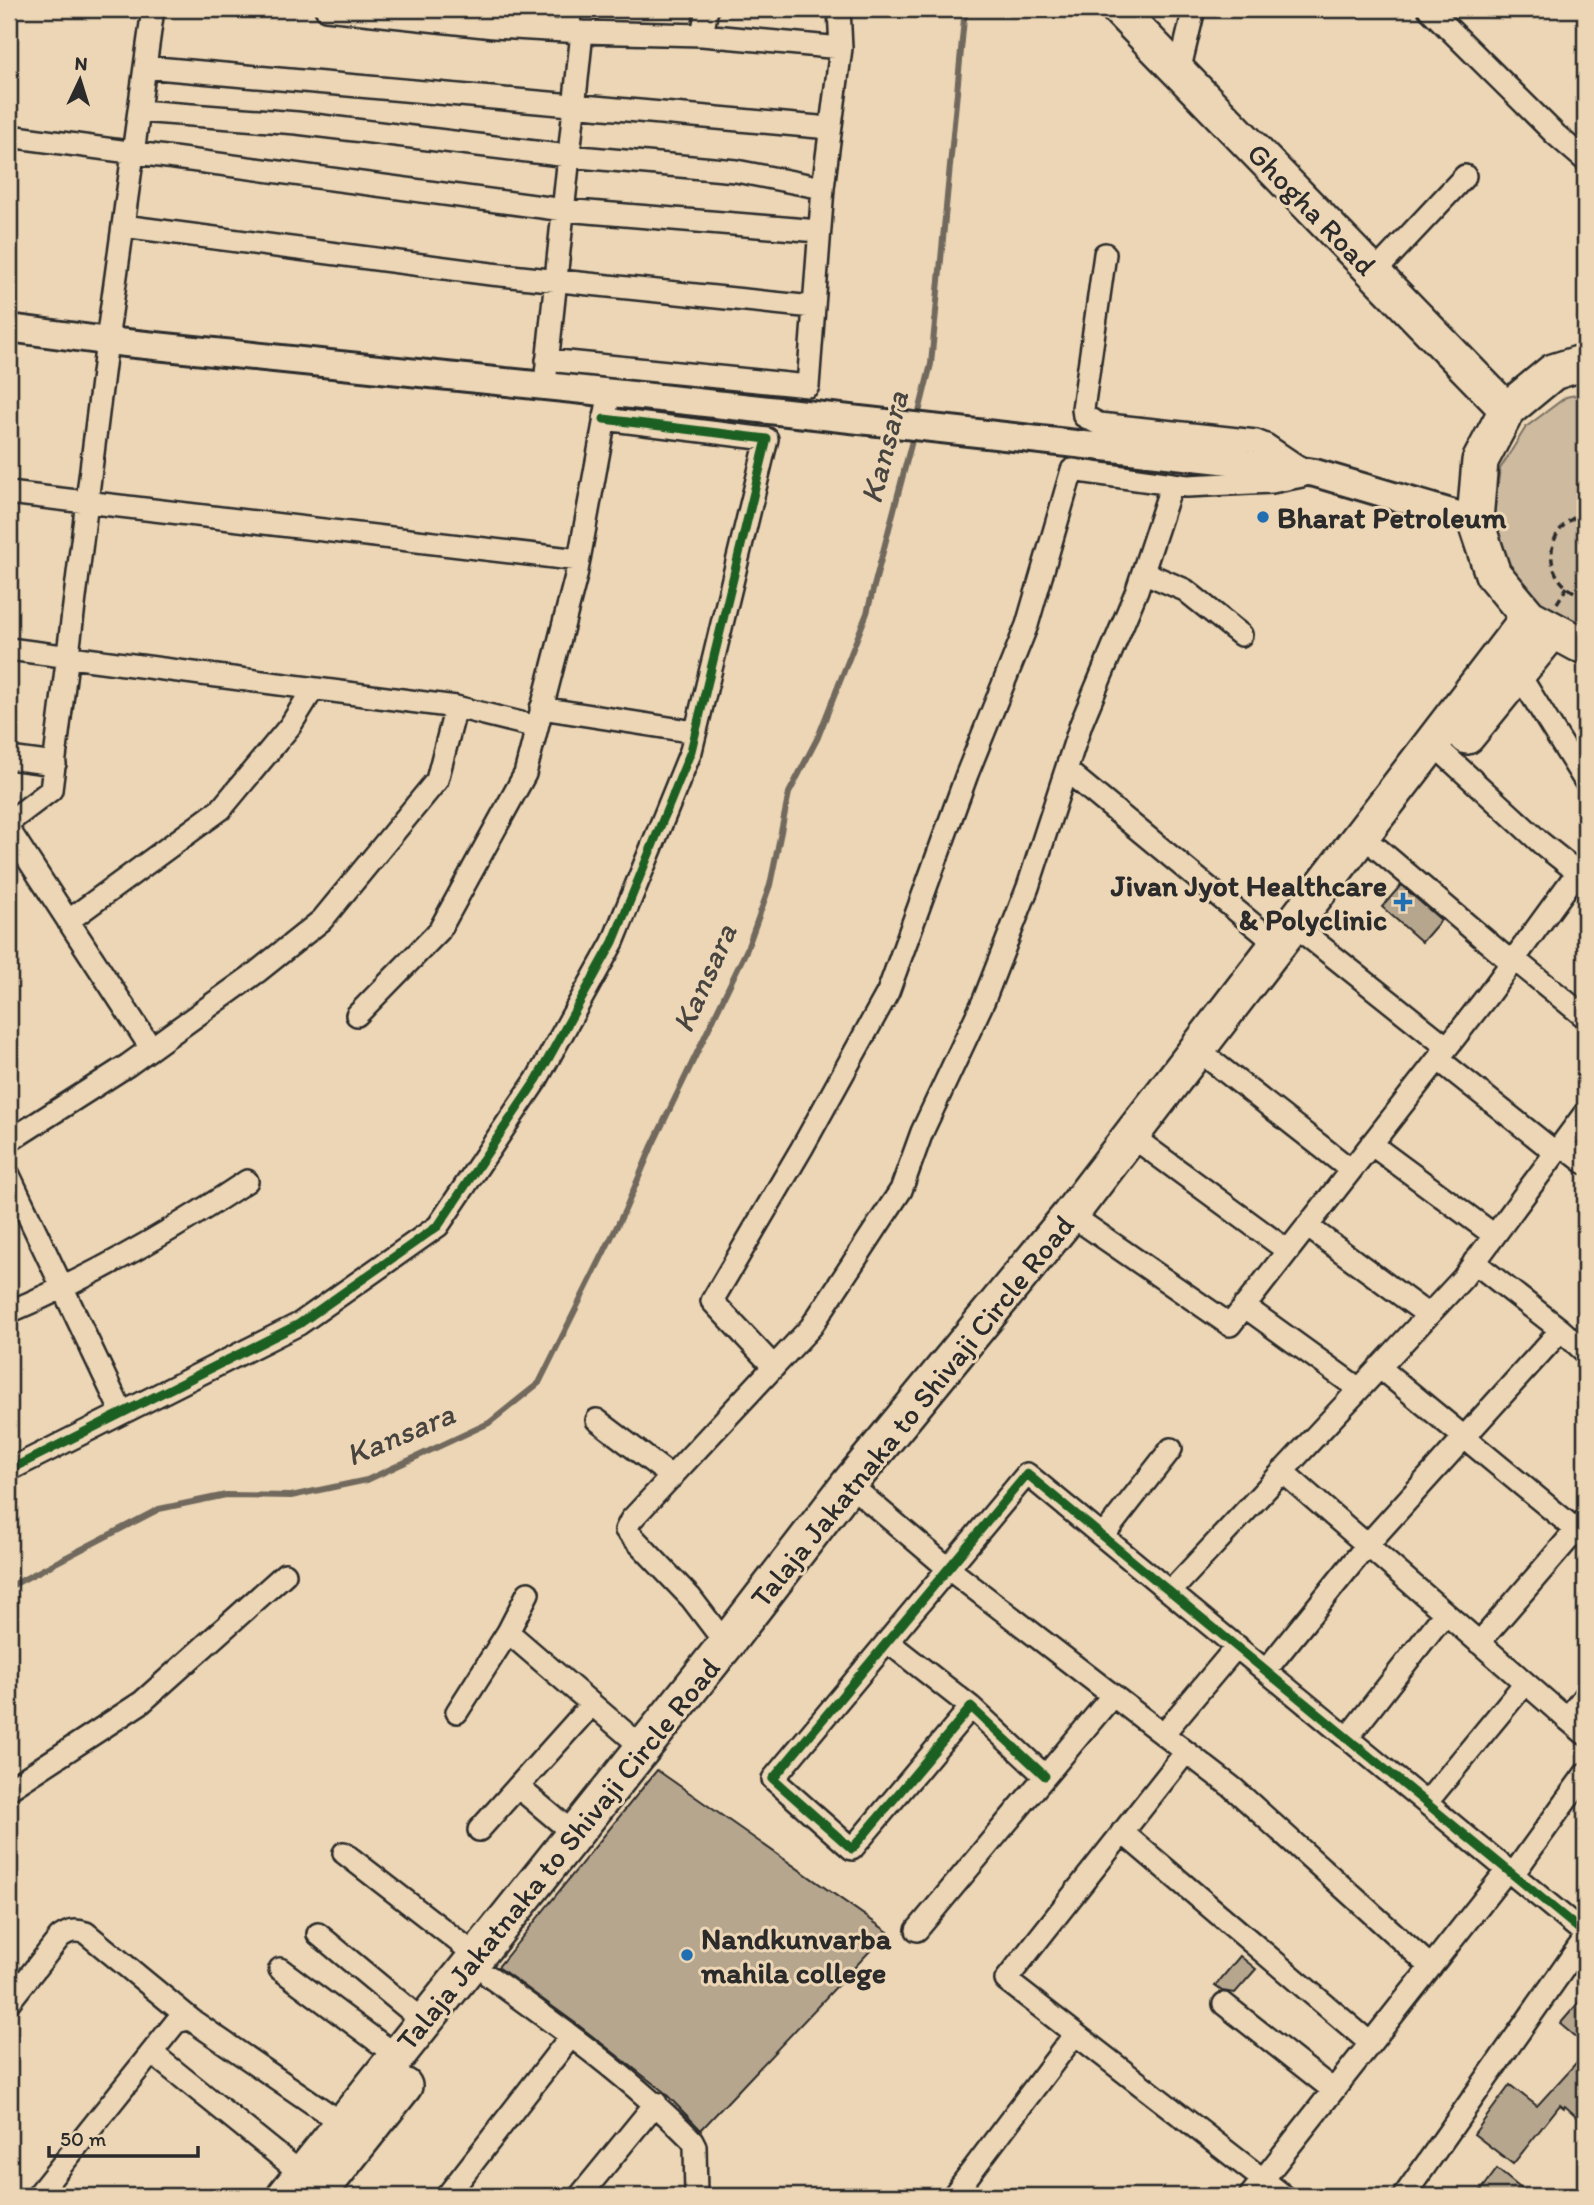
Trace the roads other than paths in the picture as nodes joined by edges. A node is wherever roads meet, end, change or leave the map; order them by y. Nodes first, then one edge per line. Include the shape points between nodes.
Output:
1 (153, 9) edge
2 (326, 9) edge
3 (568, 9) edge
4 (707, 9) edge
5 (839, 9) edge
6 (1118, 9) edge
7 (1194, 9) edge
8 (1429, 9) edge
9 (389, 12) edge
10 (576, 32) junction
11 (702, 35) junction
12 (841, 48) junction
13 (145, 67) junction
14 (1179, 72) junction
15 (573, 104) junction
16 (139, 111) junction
17 (830, 128) junction
18 (9, 136) edge
19 (133, 153) junction
20 (568, 156) junction
21 (1585, 160) edge
22 (1465, 176) dead end
23 (823, 188) junction
24 (564, 210) junction
25 (123, 226) junction
26 (819, 231) junction
27 (1105, 254) dead end
28 (1374, 273) junction
29 (556, 281) junction
30 (813, 307) junction
31 (9, 328) edge
32 (107, 341) junction
33 (547, 360) junction
34 (1585, 362) edge
35 (544, 387) junction
36 (607, 407) junction
37 (1507, 410) junction
38 (1310, 473) junction
39 (1172, 484) junction
40 (9, 493) edge
41 (87, 503) junction
42 (1475, 520) junction
43 (579, 560) junction
44 (1143, 572) junction
45 (1541, 624) junction
46 (1241, 635) dead end
47 (1585, 644) edge
48 (9, 649) edge
49 (68, 657) junction
50 (1518, 673) junction
51 (313, 689) junction
52 (456, 707) junction
53 (539, 718) junction
54 (695, 732) junction
55 (1441, 751) junction
56 (9, 758) edge
57 (55, 764) junction
58 (1066, 770) junction
59 (1585, 780) edge
60 (9, 822) edge
61 (9, 830) edge
62 (1378, 849) junction
63 (1583, 870) edge
64 (68, 921) junction
65 (1293, 941) junction
66 (1513, 961) junction
67 (356, 1016) dead end
68 (1585, 1017) edge
69 (151, 1048) junction
70 (1443, 1053) junction
71 (1212, 1061) junction
72 (1585, 1113) edge
73 (9, 1141) edge
74 (1371, 1144) junction
75 (1145, 1146) junction
76 (1559, 1149) junction
77 (1585, 1163) edge
78 (1351, 1170) junction
79 (9, 1175) edge
80 (247, 1181) dead end
81 (1084, 1224) junction
82 (1307, 1226) junction
83 (1494, 1235) junction
84 (1288, 1251) junction
85 (1474, 1262) junction
86 (65, 1289) junction
87 (1244, 1306) junction
88 (9, 1312) edge
89 (1428, 1315) junction
90 (1561, 1330) junction
91 (1585, 1352) edge
92 (774, 1367) junction
93 (1379, 1367) junction
94 (1359, 1389) junction
95 (122, 1413) junction
96 (597, 1420) dead end
97 (1465, 1437) junction
98 (1171, 1449) dead end
99 (9, 1471) edge
100 (1282, 1471) junction
101 (672, 1477) junction
102 (856, 1490) junction
103 (1583, 1529) edge
104 (1103, 1536) junction
105 (1367, 1545) junction
106 (949, 1569) junction
107 (285, 1574) dead end
108 (1171, 1591) junction
109 (528, 1593) dead end
110 (1445, 1613) junction
111 (508, 1632) junction
112 (888, 1642) junction
113 (1479, 1643) junction
114 (726, 1644) junction
115 (1237, 1646) junction
116 (1266, 1670) junction
117 (1525, 1683) junction
118 (1112, 1695) junction
119 (1585, 1695) edge
120 (592, 1704) junction
121 (971, 1707) junction
122 (457, 1712) dead end
123 (1567, 1718) junction
124 (1163, 1734) junction
125 (1585, 1734) edge
126 (1348, 1737) junction
127 (643, 1748) junction
128 (1186, 1752) junction
129 (1585, 1774) edge
130 (1045, 1776) junction
131 (518, 1787) junction
132 (9, 1789) edge
133 (1427, 1802) junction
134 (479, 1830) dead end
135 (1122, 1832) junction
136 (574, 1834) junction
137 (344, 1853) dead end
138 (1511, 1871) junction
139 (917, 1930) dead end
140 (318, 1934) dead end
141 (1585, 1936) edge
142 (483, 1967) junction
143 (1431, 1967) junction
144 (280, 1969) dead end
145 (9, 2002) edge
146 (1224, 2004) dead end
147 (193, 2021) junction
148 (424, 2022) junction
149 (1075, 2034) junction
150 (571, 2036) junction
151 (1370, 2043) junction
152 (152, 2053) junction
153 (397, 2056) junction
154 (1334, 2090) junction
155 (656, 2103) junction
156 (342, 2124) junction
157 (1256, 2188) edge
158 (301, 2189) edge
159 (37, 2196) edge
160 (447, 2196) edge
161 (580, 2196) edge
162 (696, 2196) edge
163 (953, 2196) edge
164 (1284, 2196) edge
165 (1404, 2196) edge

1 - 13 street
2 - 9 street
3 - 10 street
4 - 11 street
5 - 12 street
6 - 14 main road, Ghogha Road
7 - 14 street
8 - 21 street
9 - 10 street via 494,27
10 - 11 street
10 - 15 street
11 - 12 street
12 - 17 street
13 - 15 street
13 - 16 street
14 - 28 main road, Ghogha Road
15 - 17 street
15 - 20 street
16 - 19 street
16 - 20 street via 298,122
17 - 23 street
18 - 19 street
19 - 24 street
19 - 25 street
20 - 23 street via 736,171
20 - 24 street
22 - 28 street
23 - 26 street
24 - 26 street
24 - 29 street
25 - 29 street
25 - 32 street
26 - 30 street
27 - 38 street via 1084,416 1099,424 1256,441
28 - 37 main road, Ghogha Road
29 - 30 street
29 - 33 street
30 - 33 street via 808,386
31 - 32 street
32 - 35 street
32 - 41 street
33 - 35 street
34 - 37 highway via 1553,372
35 - 36 street
36 - 38 street via 642,396
36 - 43 street
36 - 54 street via 767,439
37 - 42 highway via 1480,461
38 - 39 street via 1272,482
38 - 42 street
39 - 44 street
39 - 92 street via 1072,470 1027,625 888,992 712,1301
40 - 41 street
41 - 43 street
41 - 49 street
42 - 45 highway via 1493,574
43 - 53 street
44 - 46 street via 1185,590
44 - 58 street
45 - 47 highway
45 - 50 highway, Talaja Jakatnaka to Shivaji Circle Road
45 - 55 highway, Talaja Jakatnaka to Shivaji Circle Road
48 - 49 street
49 - 51 street
49 - 57 street
50 - 55 highway, Talaja Jakatnaka to Shivaji Circle Road
50 - 59 street
51 - 52 street
51 - 64 street via 290,726 221,809
52 - 53 street
52 - 69 street via 436,780 322,920
53 - 54 street
53 - 67 street via 524,774 439,931
54 - 95 street via 613,942 537,1079 438,1226 299,1324
55 - 62 highway, Talaja Jakatnaka to Shivaji Circle Road
55 - 63 street via 1541,844
55 - 65 highway, Talaja Jakatnaka to Shivaji Circle Road
56 - 57 street
57 - 60 street via 51,790
58 - 65 street
58 - 92 street via 984,1000 922,1132 901,1190 811,1326
61 - 64 street
62 - 65 highway, Talaja Jakatnaka to Shivaji Circle Road
62 - 66 street
63 - 66 street
64 - 69 street
65 - 70 street
65 - 71 highway, Talaja Jakatnaka to Shivaji Circle Road
65 - 102 highway, Talaja Jakatnaka to Shivaji Circle Road via 1070,1215
66 - 68 street
66 - 70 street
69 - 73 street
70 - 74 street
70 - 76 street
71 - 75 highway, Talaja Jakatnaka to Shivaji Circle Road
71 - 78 street
72 - 76 street
74 - 78 street
74 - 83 street
75 - 81 highway, Talaja Jakatnaka to Shivaji Circle Road
75 - 84 street
76 - 77 street
76 - 83 street
78 - 82 street
79 - 86 street
80 - 86 street
81 - 87 street via 1230,1325
81 - 102 highway, Talaja Jakatnaka to Shivaji Circle Road
82 - 84 street
82 - 89 street
83 - 85 street
84 - 87 street
85 - 89 street
85 - 90 street
86 - 88 street
86 - 95 street
87 - 94 street
89 - 93 street
90 - 91 street
90 - 97 street
92 - 101 street
93 - 94 street
93 - 97 street
94 - 100 street
95 - 99 street
96 - 101 street
97 - 103 street
97 - 105 street
98 - 104 street
100 - 105 street
100 - 108 street
101 - 114 street via 626,1530 691,1598
102 - 106 street
102 - 114 highway, Talaja Jakatnaka to Shivaji Circle Road
102 - 142 highway, Talaja Jakatnaka to Shivaji Circle Road
103 - 113 street
104 - 106 street via 1027,1474
104 - 108 street
105 - 110 street
105 - 116 street
106 - 112 street
106 - 118 street
107 - 132 street via 142,1702
108 - 115 street
109 - 111 street
110 - 113 street
110 - 126 street
111 - 120 street
111 - 122 street
112 - 121 street
112 - 121 street via 773,1779 852,1849
113 - 117 street
114 - 127 highway, Talaja Jakatnaka to Shivaji Circle Road
115 - 116 street
115 - 124 street
116 - 126 street
117 - 123 street
117 - 133 street
118 - 124 street
118 - 130 street
119 - 123 street
120 - 127 street
120 - 131 street
121 - 130 street
123 - 125 street
124 - 128 street
126 - 133 street
127 - 136 highway, Talaja Jakatnaka to Shivaji Circle Road
128 - 135 street
128 - 143 street via 1233,1788
129 - 138 street
130 - 139 street
131 - 134 street
131 - 136 street
133 - 138 street
135 - 149 street via 1006,1980
135 - 151 street
136 - 142 highway, Talaja Jakatnaka to Shivaji Circle Road
137 - 142 street
138 - 141 street
138 - 143 street
140 - 148 street
141 - 165 street
142 - 148 highway, Talaja Jakatnaka to Shivaji Circle Road
142 - 150 street
142 - 158 highway, Talaja Jakatnaka to Shivaji Circle Road
143 - 151 street
144 - 153 street
145 - 147 street via 60,1937 78,1930
146 - 154 street
147 - 152 street via 176,2022
147 - 156 street
148 - 153 highway, Talaja Jakatnaka to Shivaji Circle Road
149 - 157 street
149 - 163 street
150 - 155 street
150 - 160 street
151 - 154 street
152 - 158 street
152 - 159 street
153 - 156 highway, Talaja Jakatnaka to Shivaji Circle Road
154 - 157 street
155 - 161 street
155 - 162 street via 695,2146
156 - 158 highway, Talaja Jakatnaka to Shivaji Circle Road
157 - 164 street

